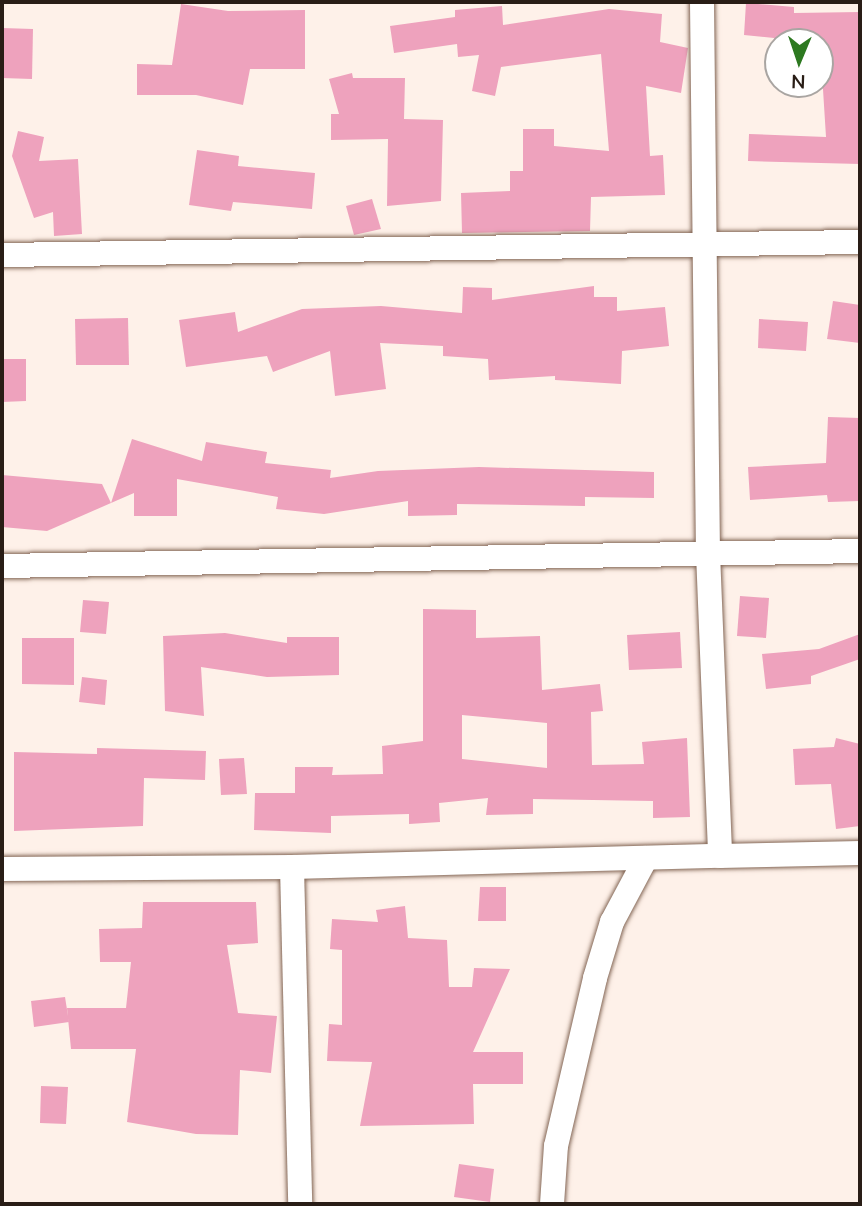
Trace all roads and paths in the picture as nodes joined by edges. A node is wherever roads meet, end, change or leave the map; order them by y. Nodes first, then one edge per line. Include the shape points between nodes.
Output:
1 (702, 2) edge
2 (860, 242) edge
3 (708, 246) junction
4 (2, 255) edge
5 (860, 551) edge
6 (708, 553) junction
7 (2, 566) edge
8 (860, 853) edge
9 (720, 856) junction
10 (646, 858) junction
11 (292, 867) junction
12 (2, 869) edge
13 (300, 1204) edge
14 (552, 1204) edge

1 - 3 street
2 - 3 street
3 - 4 street
3 - 6 street
5 - 6 street
6 - 7 street
6 - 9 street
8 - 9 street
9 - 10 street
10 - 11 street
10 - 14 street via 612,922 595,978 556,1146
11 - 12 street
11 - 13 street

